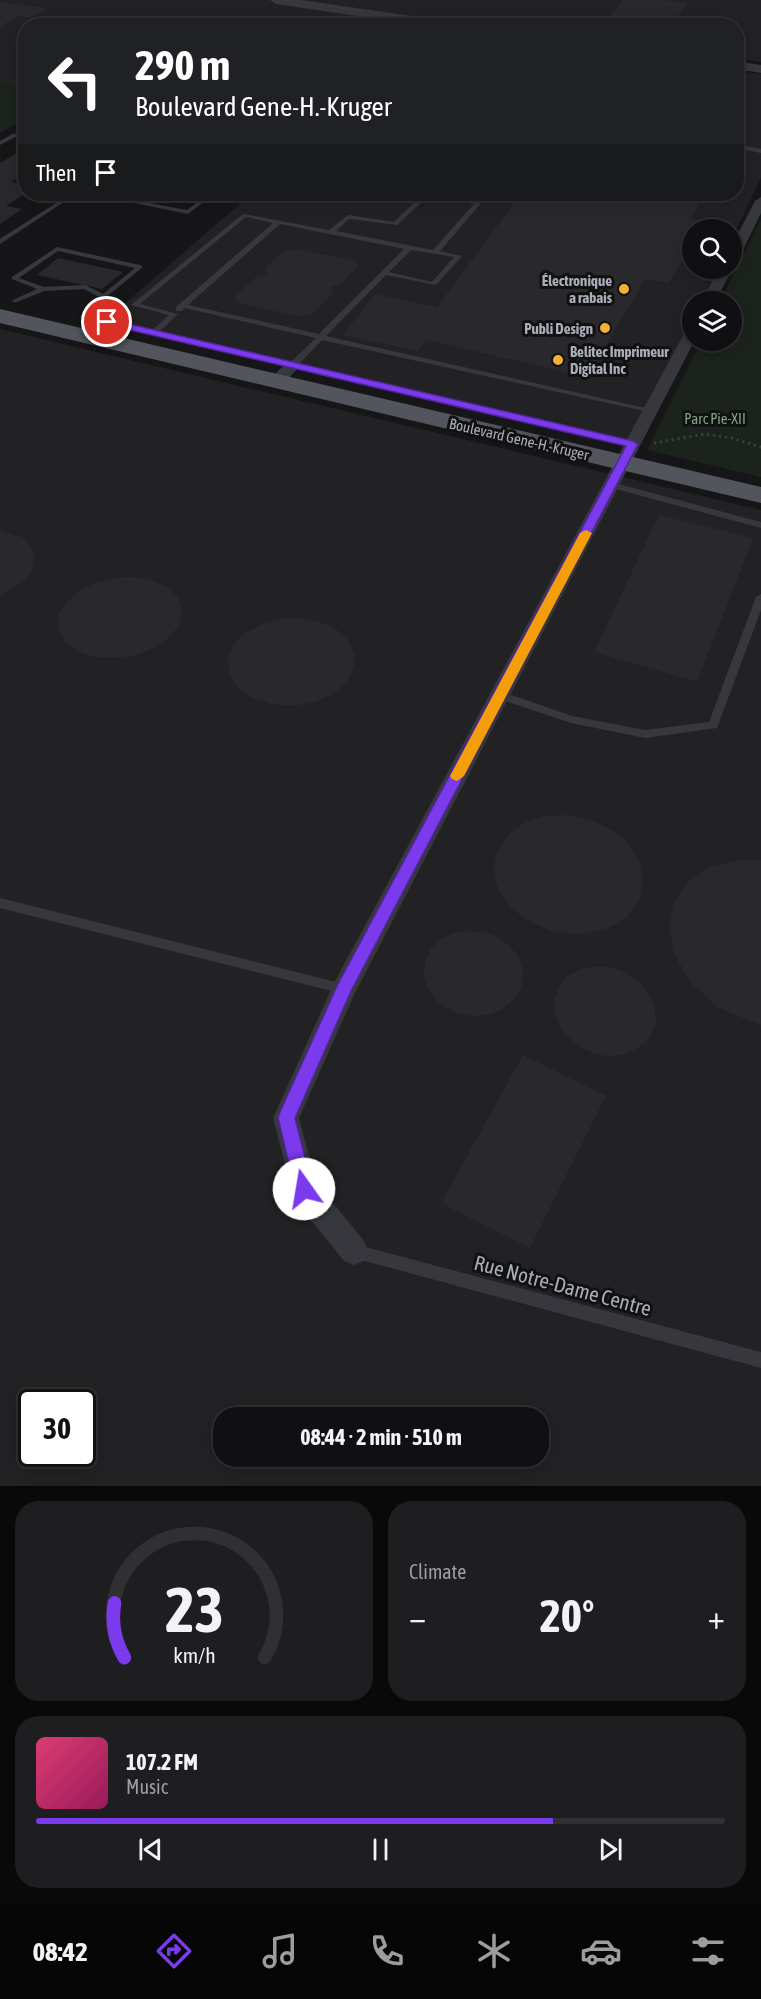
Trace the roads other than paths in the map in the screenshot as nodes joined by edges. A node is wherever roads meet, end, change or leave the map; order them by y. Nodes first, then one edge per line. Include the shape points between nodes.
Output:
1 (276, 0) edge
2 (291, 1) edge
3 (402, 18) edge
4 (744, 66) edge
5 (761, 69) edge
6 (18, 135) edge
7 (0, 143) edge
8 (744, 148) edge
9 (761, 151) edge
10 (62, 201) edge
11 (130, 201) edge
12 (202, 201) edge
13 (419, 201) edge
14 (466, 201) edge
15 (761, 201) edge
16 (278, 222) junction
17 (330, 232) junction
18 (742, 238) edge
19 (0, 242) edge
20 (409, 248) junction
21 (435, 252) junction
22 (384, 273) junction
23 (43, 289) junction
24 (103, 297) junction
25 (5, 305) edge
26 (183, 306) junction
27 (174, 314) junction
28 (84, 317) junction
29 (153, 333) junction
30 (321, 337) junction
31 (682, 351) edge
32 (285, 374) junction
33 (650, 411) junction
34 (622, 464) junction
35 (761, 473) edge
36 (761, 495) edge
37 (761, 525) edge
38 (761, 597) edge
39 (500, 695) junction
40 (0, 903) edge
41 (344, 989) junction
42 (354, 1251) joint
43 (761, 1360) edge

1 - 2 street
2 - 3 street
4 - 5 street
6 - 7 lane
8 - 9 lane
10 - 19 lane
11 - 12 lane via 188,212
13 - 17 lane via 395,224 348,217
14 - 21 lane via 478,203
15 - 18 street
16 - 17 lane
16 - 26 lane
16 - 27 lane via 244,215 135,305
17 - 20 lane
20 - 21 lane
20 - 22 lane
21 - 22 lane via 459,256 434,284
22 - 30 lane
23 - 24 lane via 85,287
23 - 24 lane via 14,278 57,249 140,267
23 - 25 lane
24 - 28 lane
25 - 28 main road, Boulevard Gene-H.-Kruger
25 - 32 main road, Boulevard Gene-H.-Kruger
26 - 27 lane
26 - 30 lane
27 - 29 lane
28 - 29 main road, Boulevard Gene-H.-Kruger
29 - 32 main road, Boulevard Gene-H.-Kruger
30 - 32 lane
30 - 33 lane
31 - 33 street
32 - 34 main road, Boulevard Gene-H.-Kruger
33 - 34 street
34 - 35 main road, Boulevard Gene-H.-Kruger
34 - 36 main road, Boulevard Gene-H.-Kruger
34 - 37 lane
34 - 39 street
38 - 39 lane via 713,725 645,734 571,719
39 - 41 street
40 - 41 lane
41 - 42 street via 286,1118 304,1189
42 - 43 lane, Rue Notre-Dame Centre

